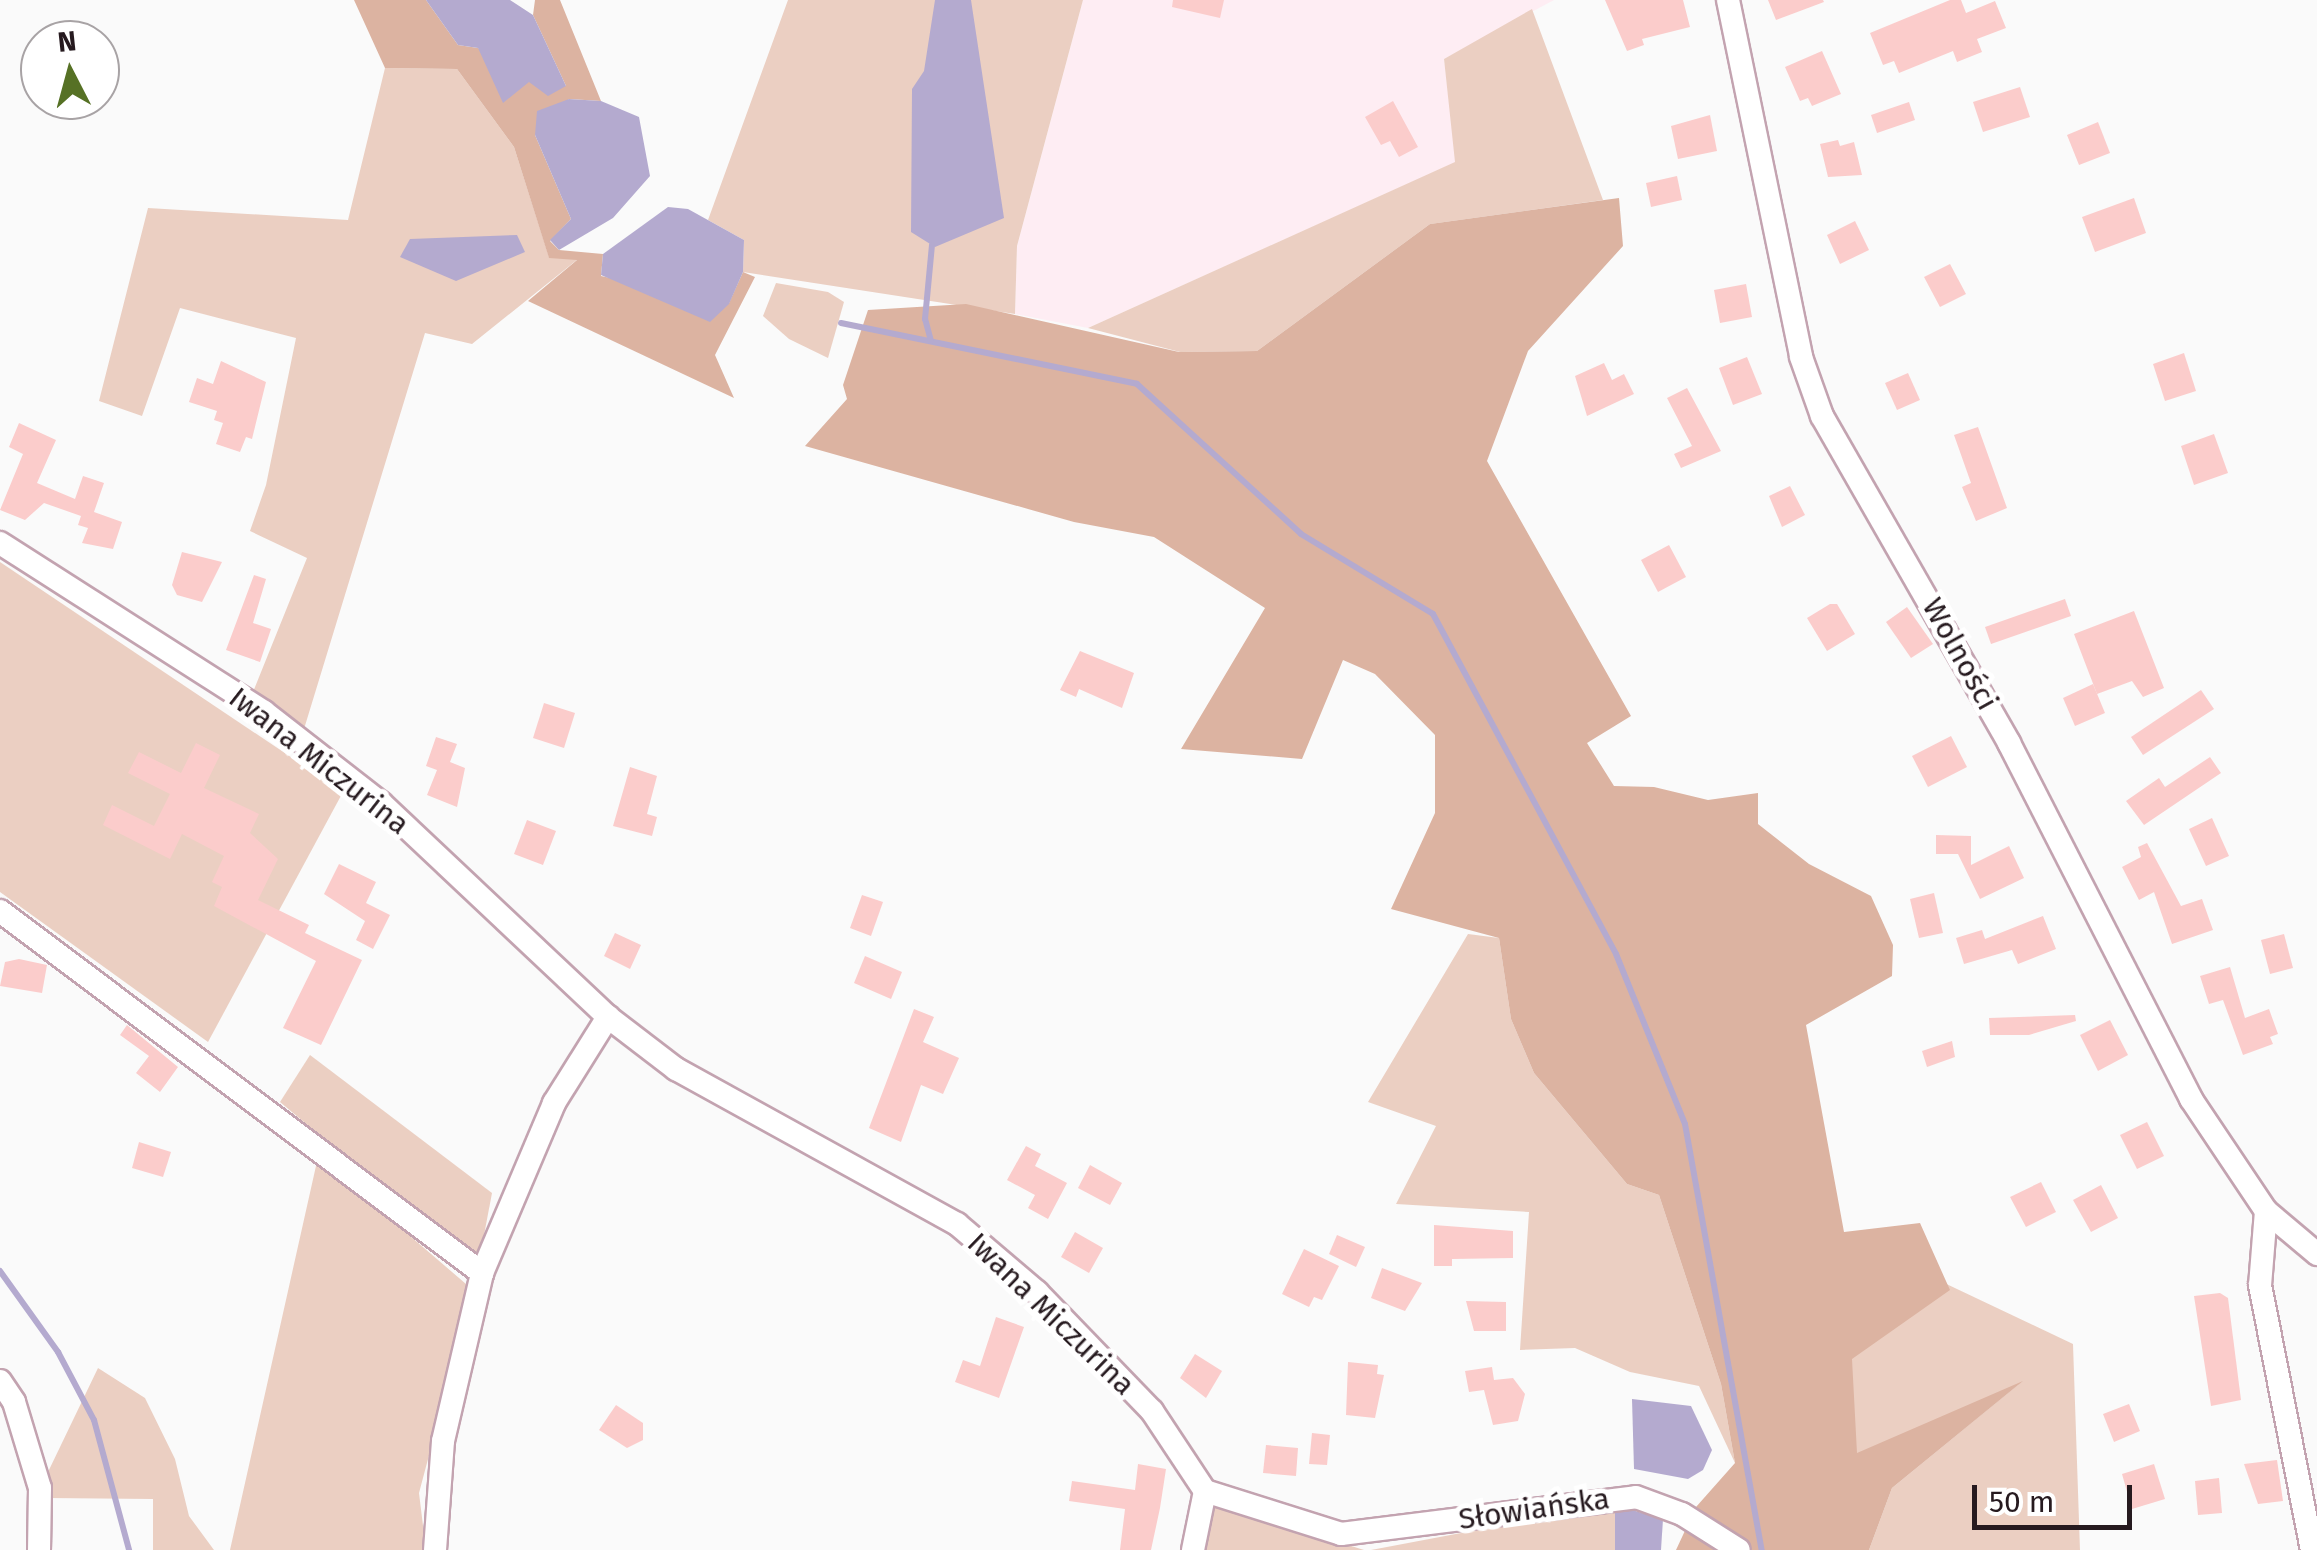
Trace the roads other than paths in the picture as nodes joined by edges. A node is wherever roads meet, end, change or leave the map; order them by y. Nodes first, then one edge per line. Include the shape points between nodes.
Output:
1 (1728, 0) edge
2 (0, 543) edge
3 (0, 911) edge
4 (608, 1018) junction
5 (2266, 1212) junction
6 (2317, 1254) edge
7 (482, 1273) junction
8 (0, 1382) edge
9 (1205, 1491) junction
10 (39, 1550) edge
11 (435, 1550) edge
12 (1193, 1550) edge
13 (1739, 1550) edge
14 (2312, 1550) edge

1 - 5 street, Wolności via 1798,342 1822,416 1851,476 1944,622 2191,1099
2 - 4 street, Iwana Miczurina via 293,734 380,803
3 - 7 street
4 - 7 street via 554,1104
4 - 9 street, Iwana Miczurina via 756,1119 957,1224 1037,1292 1152,1411
5 - 6 street, Wolności
5 - 14 street via 2260,1284
7 - 11 street via 443,1442
8 - 10 street via 14,1402 40,1488
9 - 12 street
9 - 13 street, Słowiańska via 1341,1534 1636,1497 1682,1514

